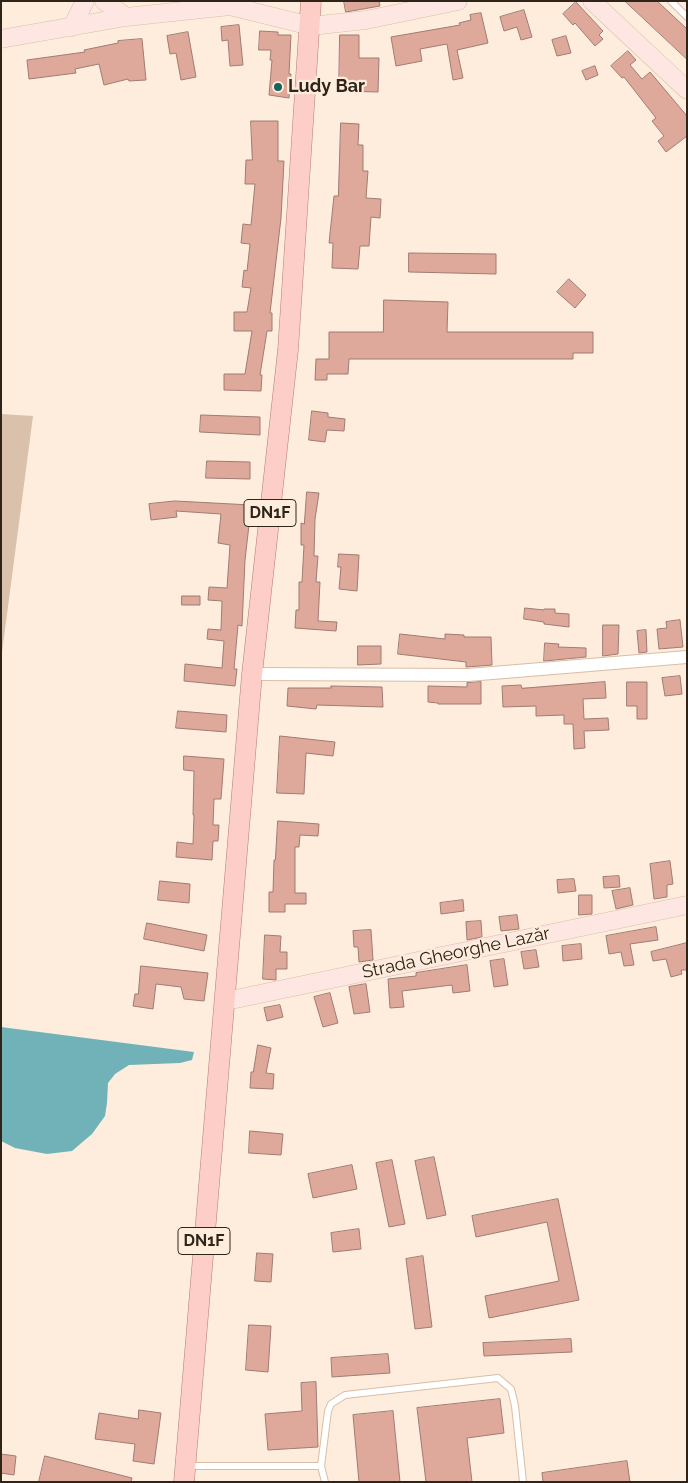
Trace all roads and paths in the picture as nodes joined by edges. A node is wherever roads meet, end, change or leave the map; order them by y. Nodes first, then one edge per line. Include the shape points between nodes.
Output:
1 (85, 1) edge
2 (104, 1) edge
3 (311, 1) edge
4 (458, 1) edge
5 (592, 1) edge
6 (671, 1) edge
7 (237, 4) edge
8 (126, 17) junction
9 (687, 17) edge
10 (310, 26) junction
11 (72, 27) junction
12 (1, 40) edge
13 (687, 90) edge
14 (687, 657) edge
15 (252, 674) junction
16 (687, 905) edge
17 (226, 1001) junction
18 (321, 1466) junction
19 (185, 1474) edge
20 (325, 1482) edge
21 (523, 1482) edge

1 - 11 main road
2 - 8 main road
3 - 10 main road, DN1F
4 - 10 main road via 366,20
5 - 13 main road
6 - 9 lane
7 - 8 main road
7 - 10 main road
8 - 11 main road
10 - 15 main road, DN1F via 288,350
11 - 12 main road
14 - 15 street via 468,675
15 - 17 main road, DN1F
16 - 17 main road, Strada Gheorghe Lazăr
17 - 19 main road, DN1F
18 - 19 lane
18 - 20 lane
18 - 21 lane via 328,1411 331,1404 345,1394 498,1378 511,1389

